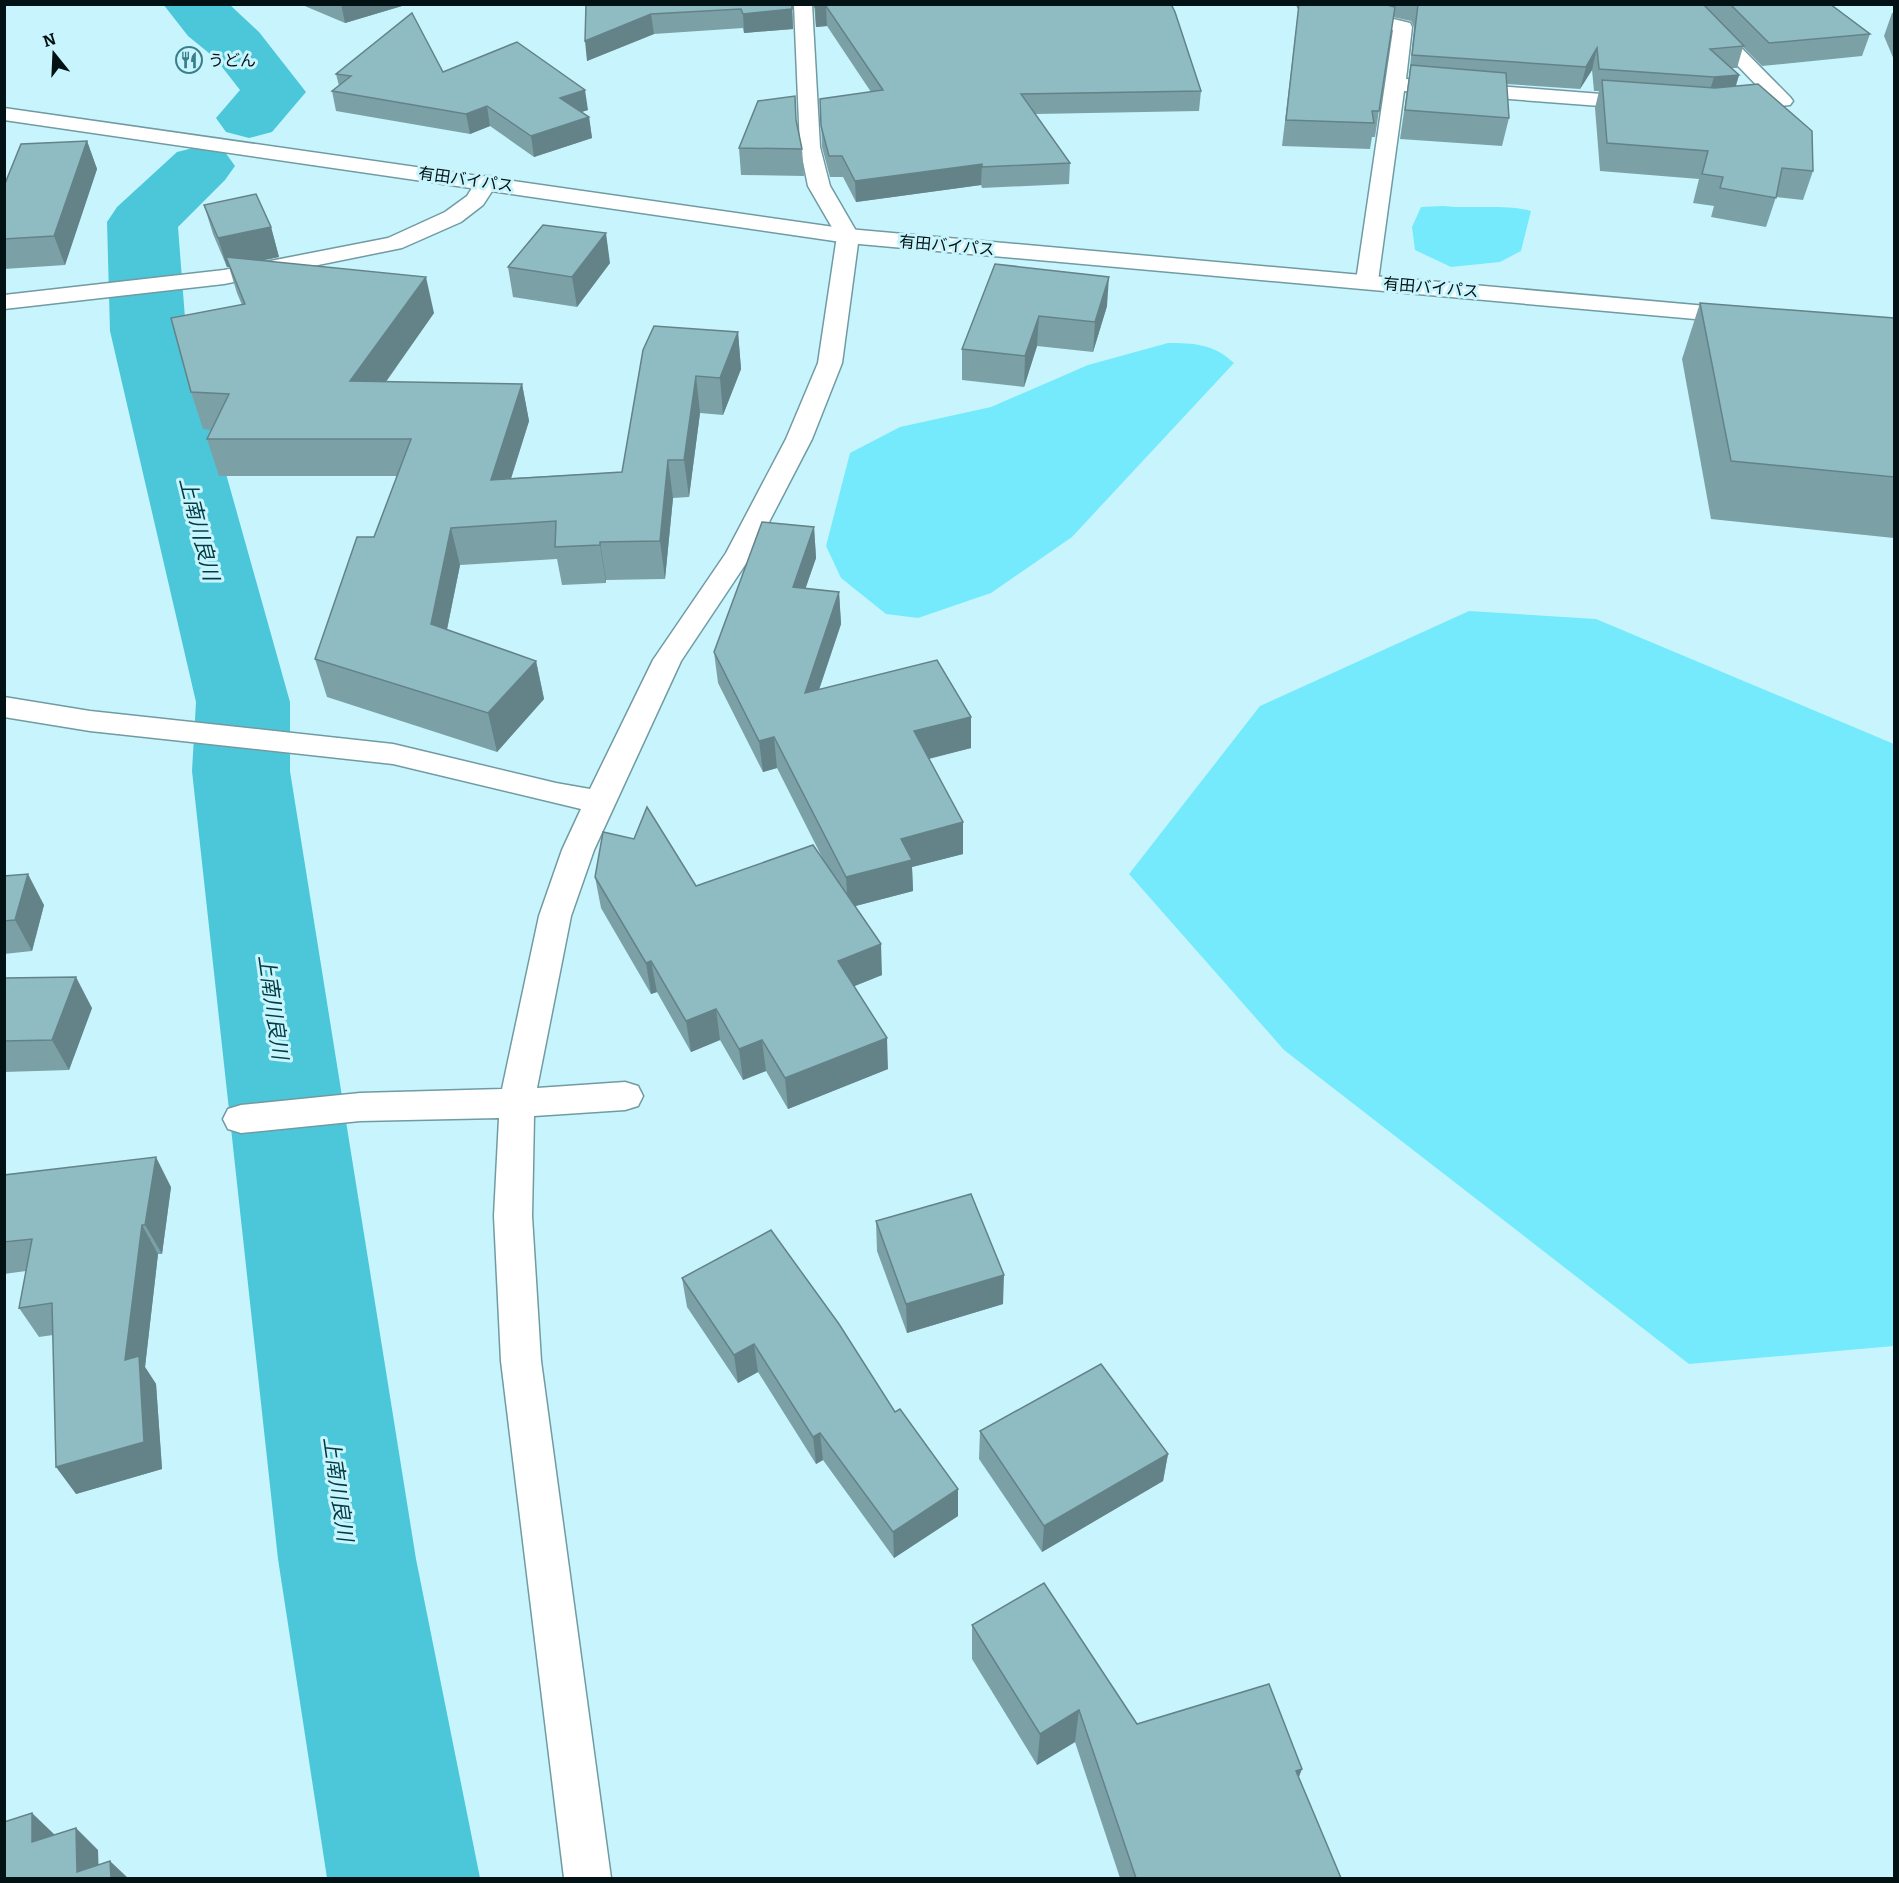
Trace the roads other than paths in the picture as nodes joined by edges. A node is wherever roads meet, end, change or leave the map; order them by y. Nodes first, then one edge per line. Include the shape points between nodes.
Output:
1 (803, 4) edge
2 (1306, 4) edge
3 (1687, 4) edge
4 (1394, 84) junction
5 (1661, 105) edge
6 (1718, 107) edge
7 (4, 114) edge
8 (487, 182) junction
9 (849, 236) junction
10 (1367, 281) junction
11 (4, 302) edge
12 (1766, 318) edge
13 (4, 707) edge
14 (600, 801) junction
15 (625, 1096) dead end
16 (517, 1103) junction
17 (241, 1119) dead end
18 (587, 1878) edge

1 - 9 main road via 810,147 819,186
2 - 4 main road via 1403,27
3 - 6 main road via 1783,101
4 - 5 main road
4 - 10 main road
7 - 8 main road, 有田バイパス
8 - 9 main road, 有田バイパス
8 - 11 main road via 475,200 453,217 394,243 224,277
9 - 10 main road, 有田バイパス
9 - 14 main road via 830,363 799,439 740,553 667,660
10 - 12 main road, 有田バイパス
13 - 14 main road via 48,716 393,754
14 - 16 main road via 555,916
15 - 16 main road
16 - 17 main road via 360,1107
16 - 18 main road via 513,1216 521,1361

